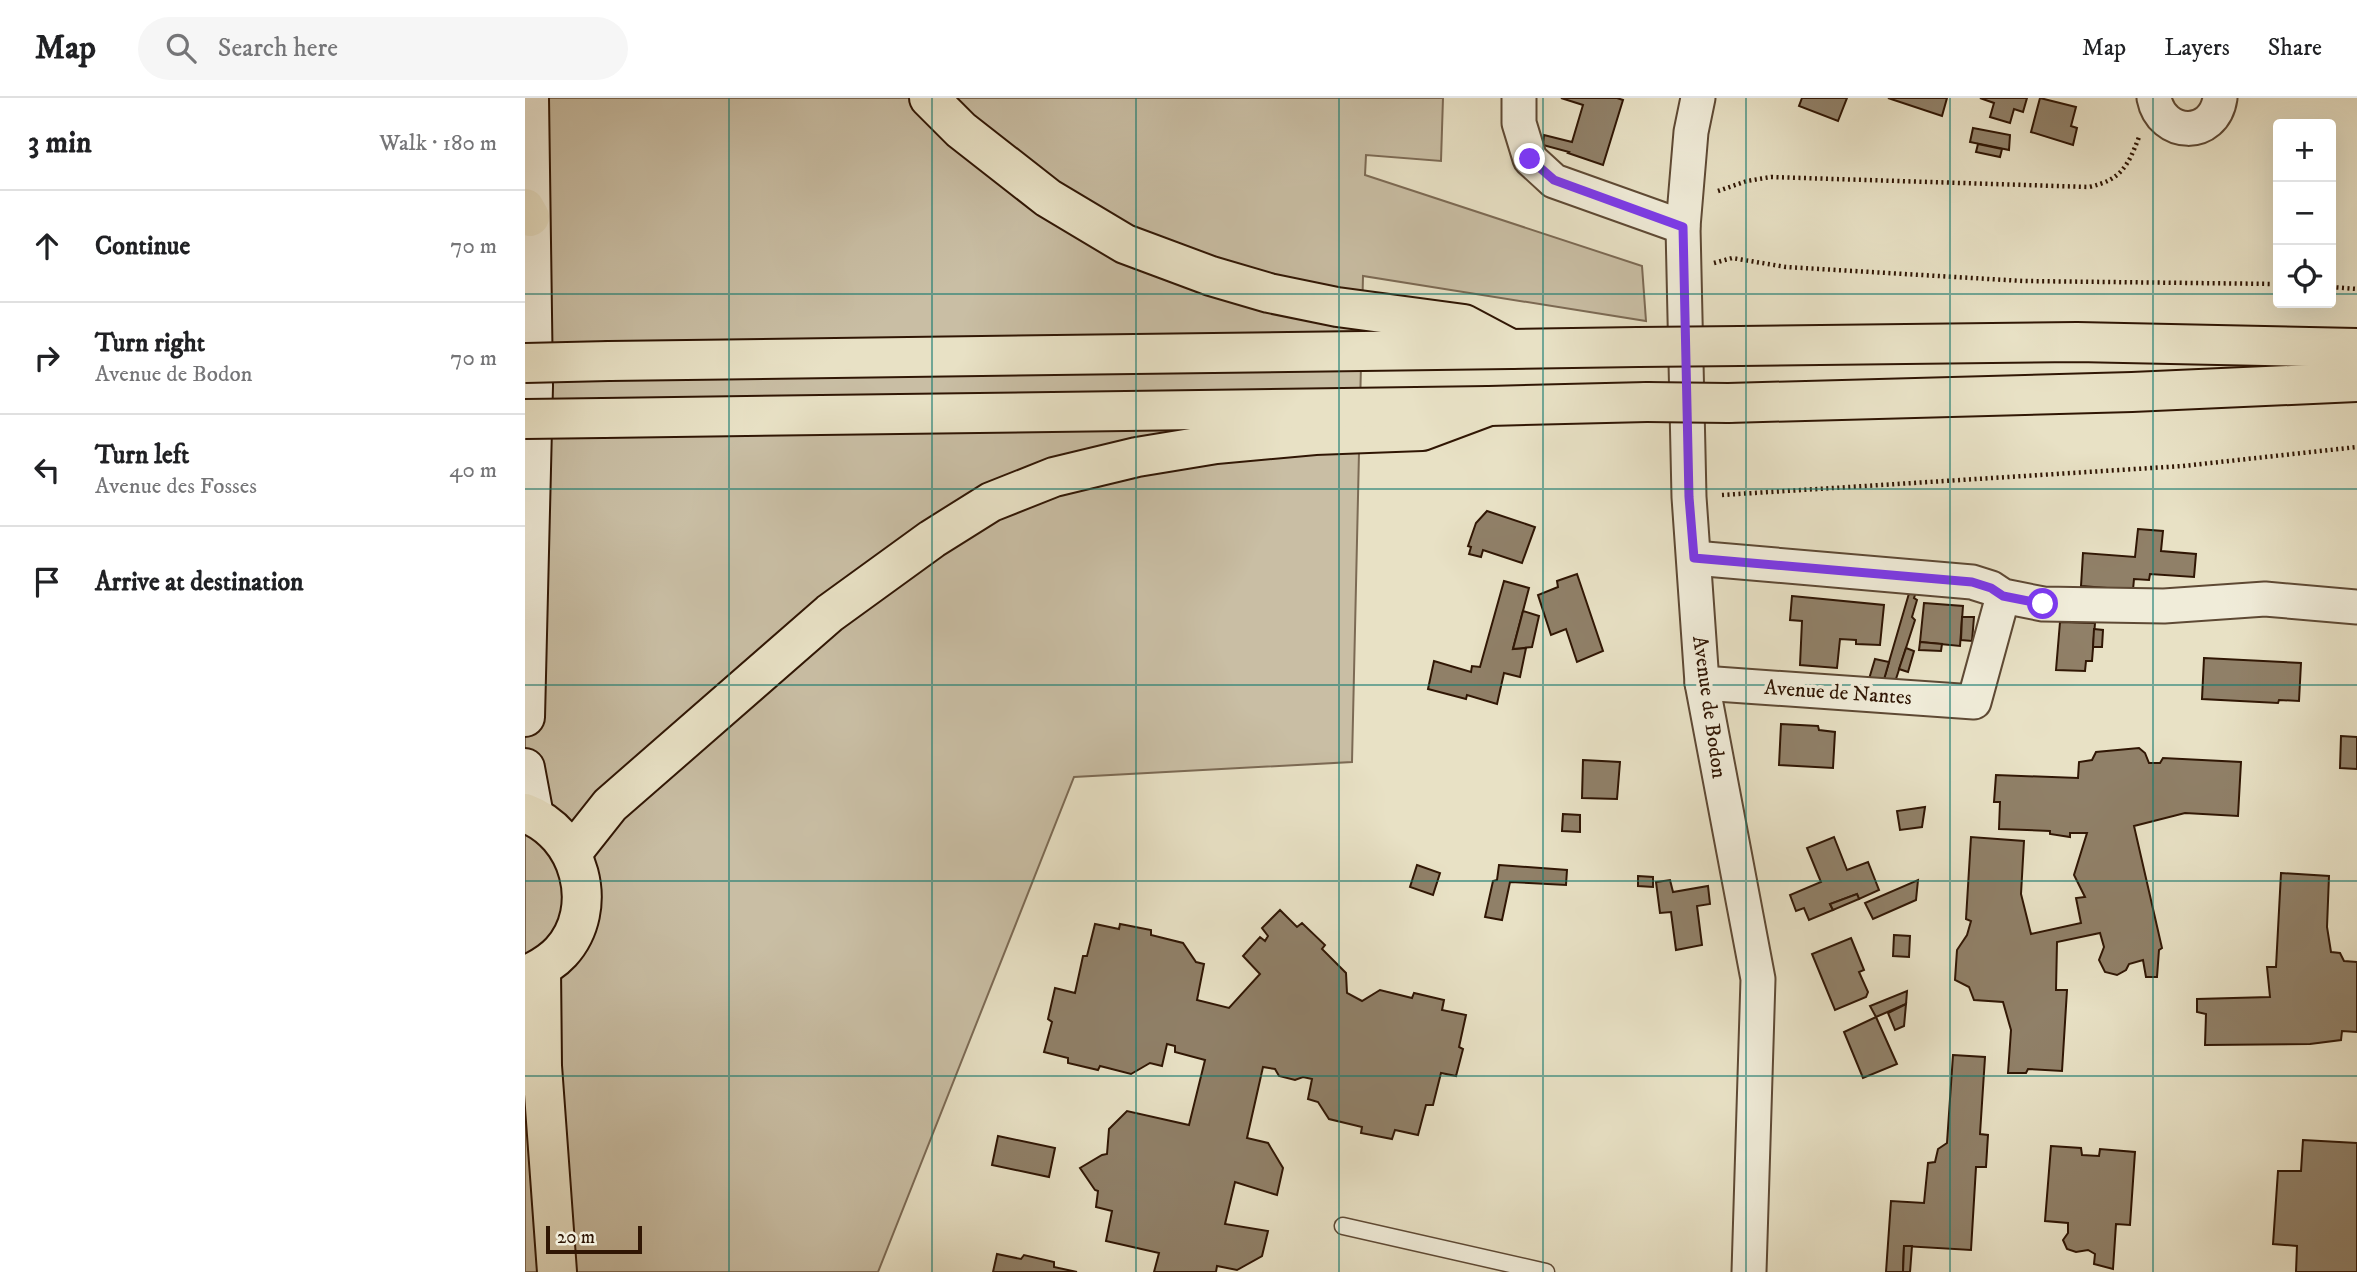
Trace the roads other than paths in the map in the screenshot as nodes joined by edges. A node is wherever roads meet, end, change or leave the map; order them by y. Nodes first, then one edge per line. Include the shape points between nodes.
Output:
1 (529, 98) edge
2 (929, 98) edge
3 (1519, 98) edge
4 (1698, 98) edge
5 (2220, 98) edge
6 (2154, 99) edge
7 (527, 213) edge
8 (1683, 221) junction
9 (2357, 348) edge
10 (1511, 349) junction
11 (525, 363) edge
12 (2357, 382) edge
13 (1489, 406) junction
14 (525, 419) edge
15 (1694, 558) junction
16 (2003, 596) junction
17 (2357, 607) edge
18 (1702, 682) junction
19 (525, 717) edge
20 (525, 768) edge
21 (530, 814) edge
22 (572, 853) junction
23 (533, 972) edge
24 (1343, 1226) dead end
25 (557, 1272) edge
26 (1546, 1272) edge
27 (1749, 1272) edge

1 - 7 main road
2 - 10 main road via 961,131 1048,198 1125,244 1269,293 1464,324
3 - 8 street via 1519,123 1530,159 1554,180
4 - 8 street, Avenue de Bodon
5 - 6 street via 2211,119 2185,129 2165,120
7 - 19 main road via 533,386
8 - 15 street, Avenue de Bodon
9 - 10 main road, bridge via 2077,342
10 - 11 main road, bridge
12 - 13 main road, bridge via 2131,392
13 - 14 main road, bridge
13 - 22 main road via 1422,431 1315,435 1137,457 1054,477 991,502 830,613 610,805
15 - 16 street via 1972,582
15 - 18 street, Avenue de Bodon
16 - 17 street via 2043,604 2164,606 2265,599
16 - 18 street, Avenue de Nantes via 1973,702
18 - 27 street, Avenue de Bodon via 1758,979
20 - 21 main road
21 - 22 main road via 556,831
22 - 23 main road via 581,877 582,904 575,929 562,952
23 - 25 main road
24 - 26 lane

